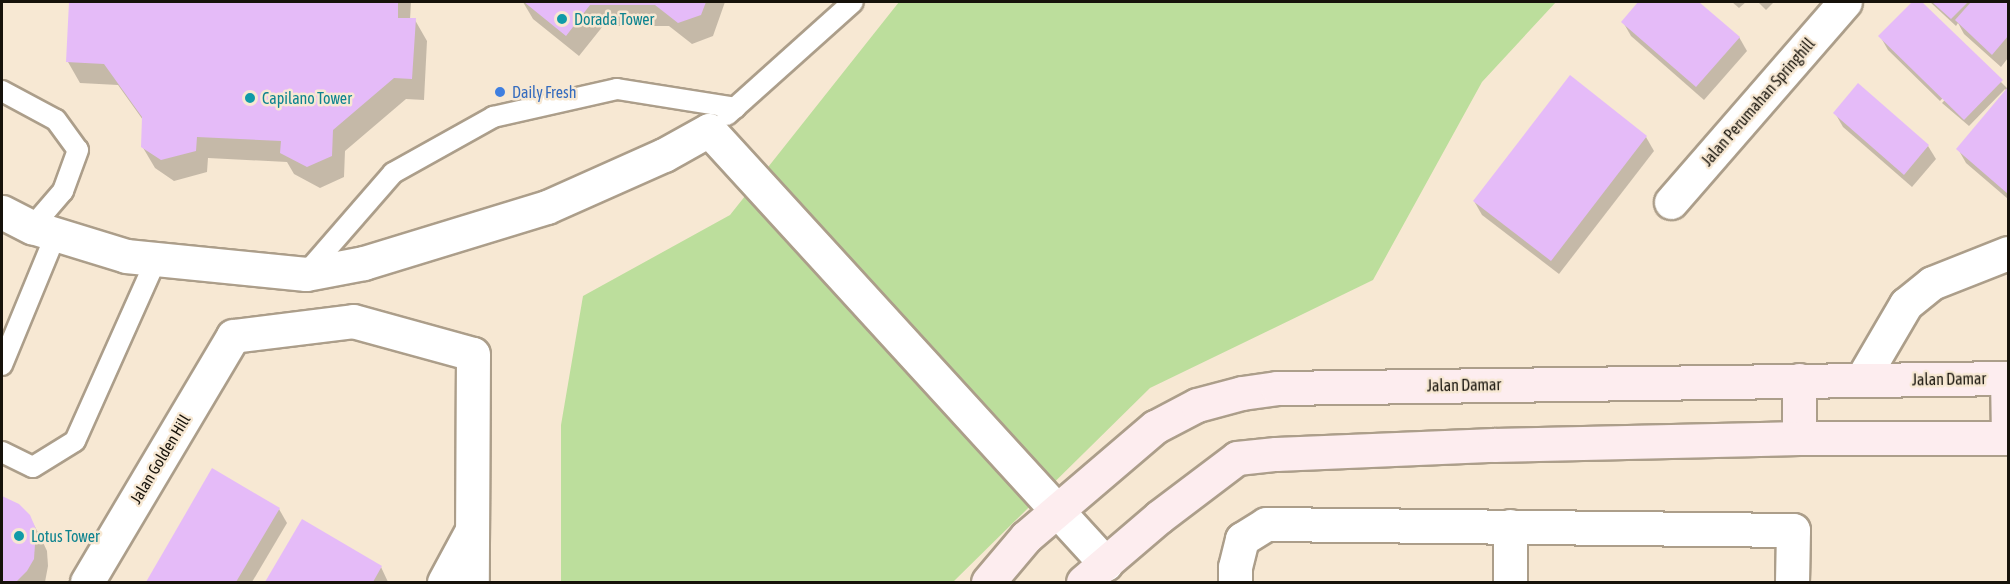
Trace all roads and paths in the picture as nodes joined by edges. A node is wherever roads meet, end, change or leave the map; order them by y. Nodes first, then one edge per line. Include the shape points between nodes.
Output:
1 (853, 2) edge
2 (1845, 2) edge
3 (2, 90) edge
4 (735, 108) junction
5 (709, 130) junction
6 (1671, 202) dead end
7 (2, 212) edge
8 (44, 230) junction
9 (2008, 253) edge
10 (156, 260) junction
11 (306, 274) junction
12 (2, 365) edge
13 (2008, 378) edge
14 (1799, 380) junction
15 (1862, 380) junction
16 (1799, 438) junction
17 (2008, 438) edge
18 (2, 452) edge
19 (1058, 509) junction
20 (1510, 526) junction
21 (472, 530) junction
22 (1095, 573) edge
23 (87, 582) edge
24 (444, 582) edge
25 (472, 582) edge
26 (988, 582) edge
27 (1235, 582) edge
28 (1510, 582) edge
29 (1792, 582) edge

1 - 4 lane
2 - 6 street, Jalan Perumahan Springhill
3 - 8 lane via 56,120 78,150
4 - 5 lane
4 - 11 lane via 617,89 493,117 393,173
5 - 11 street via 664,155 547,207 364,263
5 - 19 street
7 - 8 street
8 - 10 street via 126,256
8 - 12 lane
9 - 15 street via 1932,283 1906,304
10 - 11 street
10 - 18 lane via 75,441 33,467
13 - 15 street, Jalan Damar
13 - 17 street
14 - 15 street, Jalan Damar
14 - 16 street
14 - 19 street, Jalan Damar via 1289,388 1242,393 1197,405 1155,427
16 - 17 street
16 - 22 street via 1494,445 1238,459 1159,517
19 - 22 street
19 - 26 street, Jalan Damar via 1026,537
20 - 27 street via 1266,524 1242,539
20 - 28 street
20 - 29 street via 1793,530
21 - 23 street, Jalan Golden Hill via 473,354 353,321 233,336
21 - 24 street
21 - 25 street

